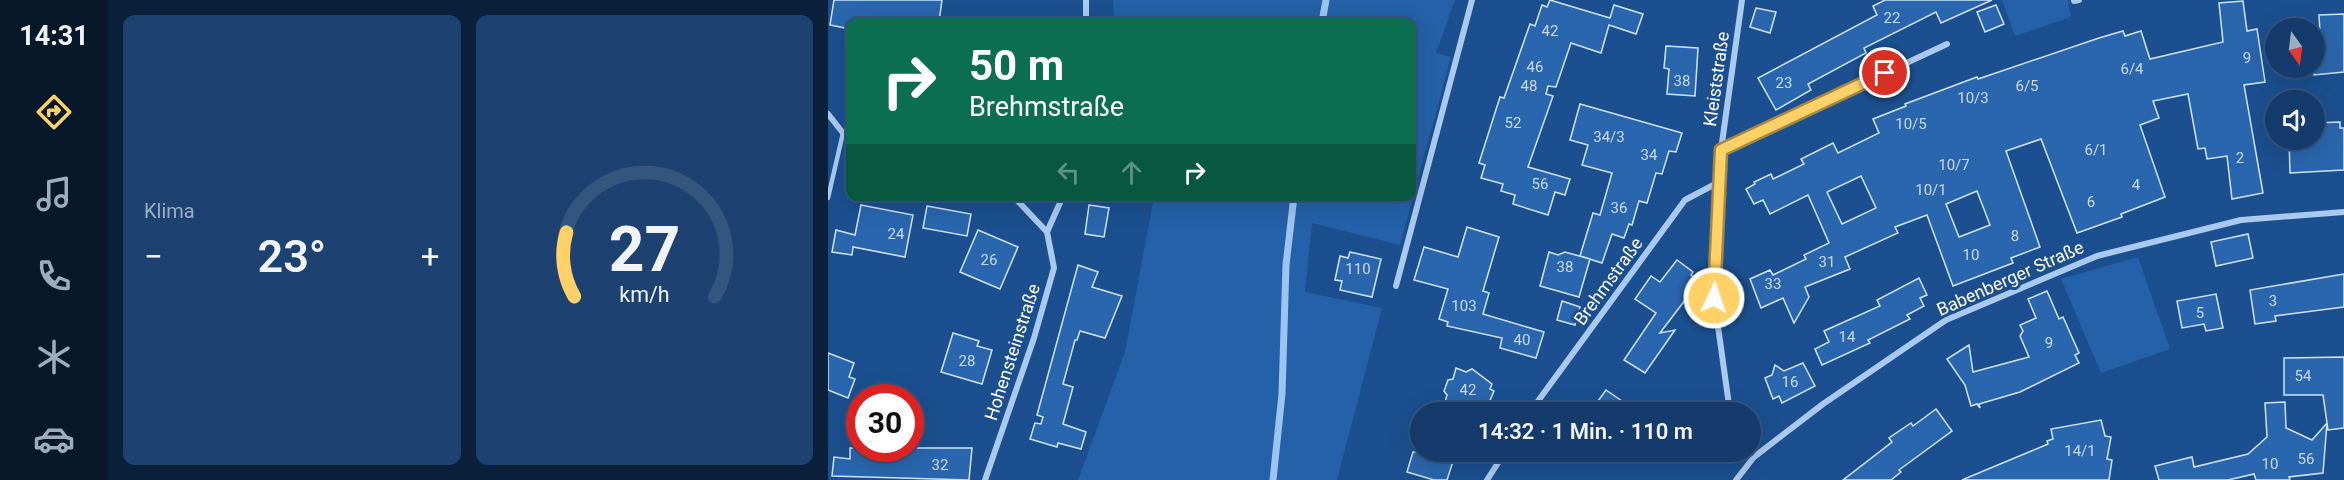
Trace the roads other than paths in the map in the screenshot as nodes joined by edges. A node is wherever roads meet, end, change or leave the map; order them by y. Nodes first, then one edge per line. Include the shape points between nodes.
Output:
1 (1086, 0) edge
2 (1472, 0) edge
3 (1742, 0) edge
4 (1086, 18) edge
5 (1947, 45) dead end
6 (828, 114) edge
7 (843, 133) junction
8 (846, 135) edge
9 (1721, 150) junction
10 (1721, 181) junction
11 (828, 198) edge
12 (1018, 201) edge
13 (1061, 201) edge
14 (2344, 212) edge
15 (1047, 232) junction
16 (1396, 286) dead end
17 (1537, 402) edge
18 (1729, 402) edge
19 (1761, 452) edge
20 (1499, 462) edge
21 (1750, 462) edge
22 (985, 480) edge
23 (1487, 480) edge
24 (1736, 480) edge

1 - 4 street
2 - 16 street
3 - 9 street, Kleiststraße
5 - 9 street
6 - 7 street
7 - 8 street
7 - 11 lane
9 - 10 street, Kleiststraße
10 - 17 street, Brehmstraße via 1686,200
10 - 18 street, Kleiststraße via 1714,298
12 - 15 street
13 - 15 street
14 - 19 street, Babenberger Straße via 2241,220 2097,256 1946,320
15 - 22 street, Hohensteinstraße via 1054,268
20 - 23 street
21 - 24 street, Babenberger Straße

